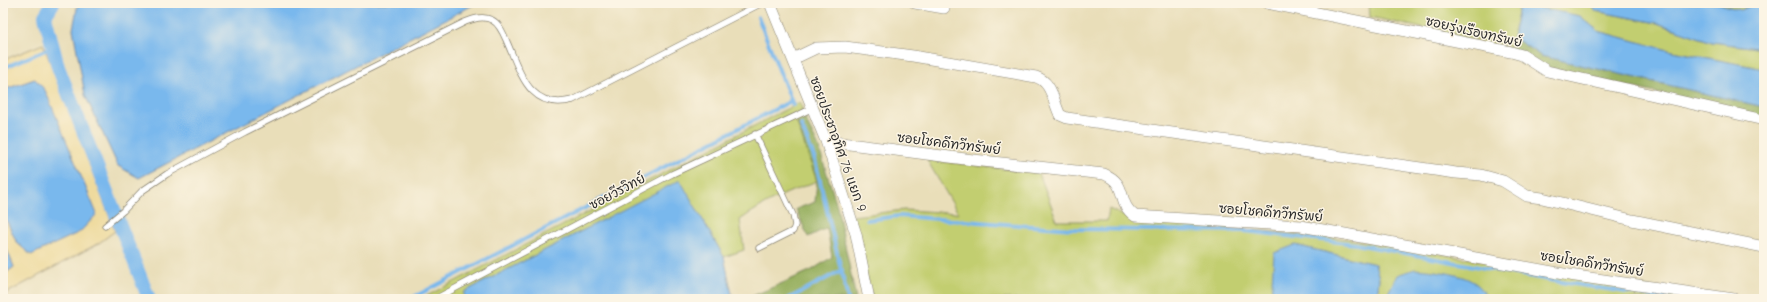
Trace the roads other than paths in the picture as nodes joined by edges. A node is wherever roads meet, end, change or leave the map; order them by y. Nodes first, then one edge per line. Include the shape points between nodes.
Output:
1 (762, 3) edge
2 (770, 3) edge
3 (915, 3) edge
4 (1267, 3) edge
5 (944, 8) dead end
6 (793, 59) junction
7 (813, 108) junction
8 (1764, 120) edge
9 (755, 134) junction
10 (826, 141) junction
11 (105, 226) dead end
12 (1764, 247) edge
13 (759, 248) dead end
14 (435, 299) edge
15 (869, 299) edge
16 (1734, 299) edge

1 - 11 lane via 573,100 562,103 552,102 531,92 524,83 503,33 496,23 480,17 465,22 167,174 142,191 124,211
2 - 6 street, ซอยประชาอุทิศ 76 แยก 9
3 - 5 street
4 - 8 street, ซอยรุ่งเรืองทรัพย์ via 1511,52 1522,55 1547,71
6 - 7 street, ซอยประชาอุทิศ 76 แยก 9
6 - 12 street via 816,48 845,47 1036,77 1044,79 1048,84 1060,114 1067,118 1481,175 1503,181 1527,196
7 - 9 lane, ซอยวีรวิทย์
7 - 10 street, ซอยประชาอุทิศ 76 แยก 9
9 - 13 lane via 795,225 793,230
9 - 14 lane, ซอยวีรวิทย์ via 672,174
10 - 15 street, ซอยประชาอุทิศ 76 แยก 9 via 856,234
10 - 16 street, ซอยโชคดีทวีทรัพย์ via 1104,174 1119,185 1128,211 1135,216 1301,226 1569,275

